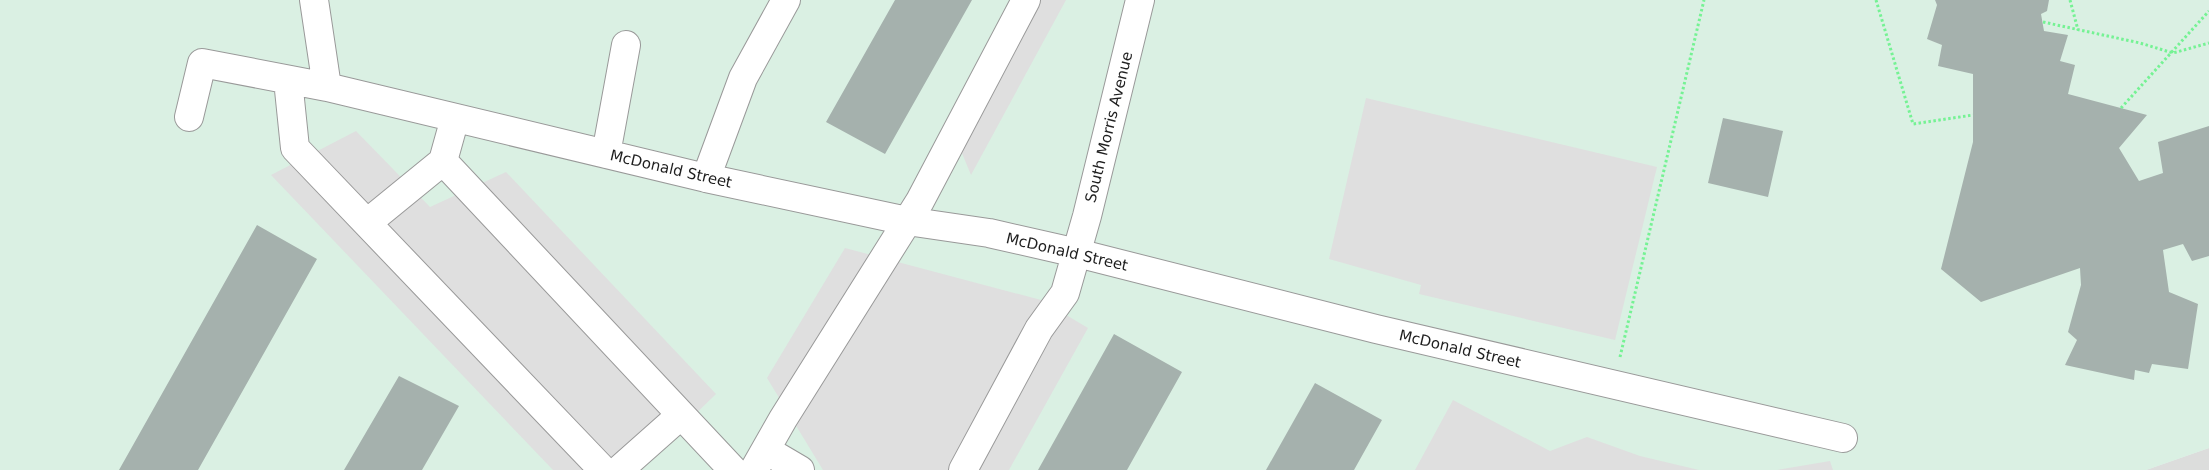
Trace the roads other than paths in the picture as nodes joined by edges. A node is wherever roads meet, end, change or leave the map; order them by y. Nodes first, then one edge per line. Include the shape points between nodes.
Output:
1 (314, 0) edge
2 (786, 0) edge
3 (1026, 0) edge
4 (1140, 0) edge
5 (626, 45) dead end
6 (288, 80) junction
7 (327, 87) junction
8 (189, 117) dead end
9 (454, 118) junction
10 (606, 154) junction
11 (443, 161) junction
12 (706, 178) junction
13 (907, 221) junction
14 (367, 223) junction
15 (1077, 253) junction
16 (681, 415) junction
17 (1843, 438) dead end
18 (760, 460) edge
19 (603, 470) edge
20 (619, 470) edge
21 (733, 470) edge
22 (800, 470) edge
23 (963, 470) edge

1 - 7 street
2 - 12 street via 743,78
3 - 13 street
4 - 15 street, South Morris Avenue
5 - 10 street
6 - 7 street, McDonald Street
6 - 8 street, McDonald Street via 202,62
6 - 14 street via 295,148
7 - 9 street, McDonald Street
9 - 10 street, McDonald Street
9 - 11 street
10 - 12 street, McDonald Street
11 - 14 street
11 - 16 street
12 - 13 street, McDonald Street
13 - 15 street, McDonald Street via 989,233
13 - 18 street
14 - 19 street
15 - 17 street, McDonald Street via 1376,329
15 - 23 street, South Morris Avenue via 1065,292 1039,329
16 - 20 street
16 - 21 street
18 - 22 street

